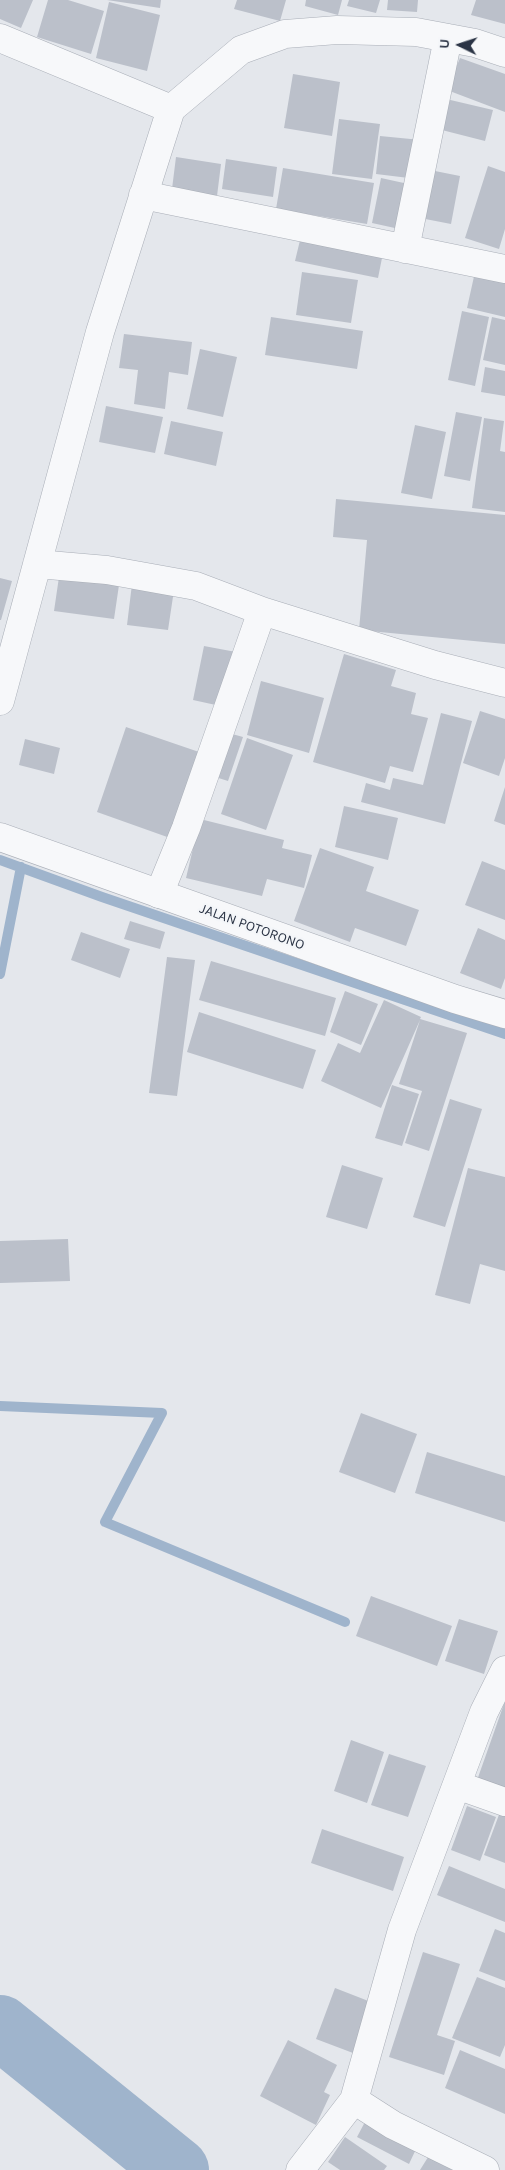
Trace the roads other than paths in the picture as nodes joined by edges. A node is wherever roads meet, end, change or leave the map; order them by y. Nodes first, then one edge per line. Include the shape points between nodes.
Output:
1 (0, 38) edge
2 (448, 38) junction
3 (505, 53) edge
4 (171, 109) junction
5 (142, 195) junction
6 (405, 249) junction
7 (505, 269) edge
8 (38, 564) junction
9 (262, 611) junction
10 (505, 683) edge
11 (0, 701) edge
12 (0, 836) edge
13 (159, 894) junction
14 (505, 1014) edge
15 (505, 1670) edge
16 (457, 1785) junction
17 (505, 1802) edge
18 (354, 2100) junction
19 (300, 2170) edge
20 (485, 2170) edge

1 - 4 street
2 - 3 street
2 - 4 street via 416,32 337,30 285,34 241,50
2 - 6 street
4 - 5 street
5 - 6 street
5 - 8 street via 100,332
6 - 7 street
8 - 9 street via 107,570 196,586
8 - 11 street
9 - 10 street via 435,665
9 - 13 street via 186,828
12 - 13 street, JALAN POTORONO
13 - 14 street, JALAN POTORONO via 455,1000
15 - 16 street via 484,1712
16 - 17 street
16 - 18 street via 402,1930
18 - 19 street
18 - 20 street via 392,2125

